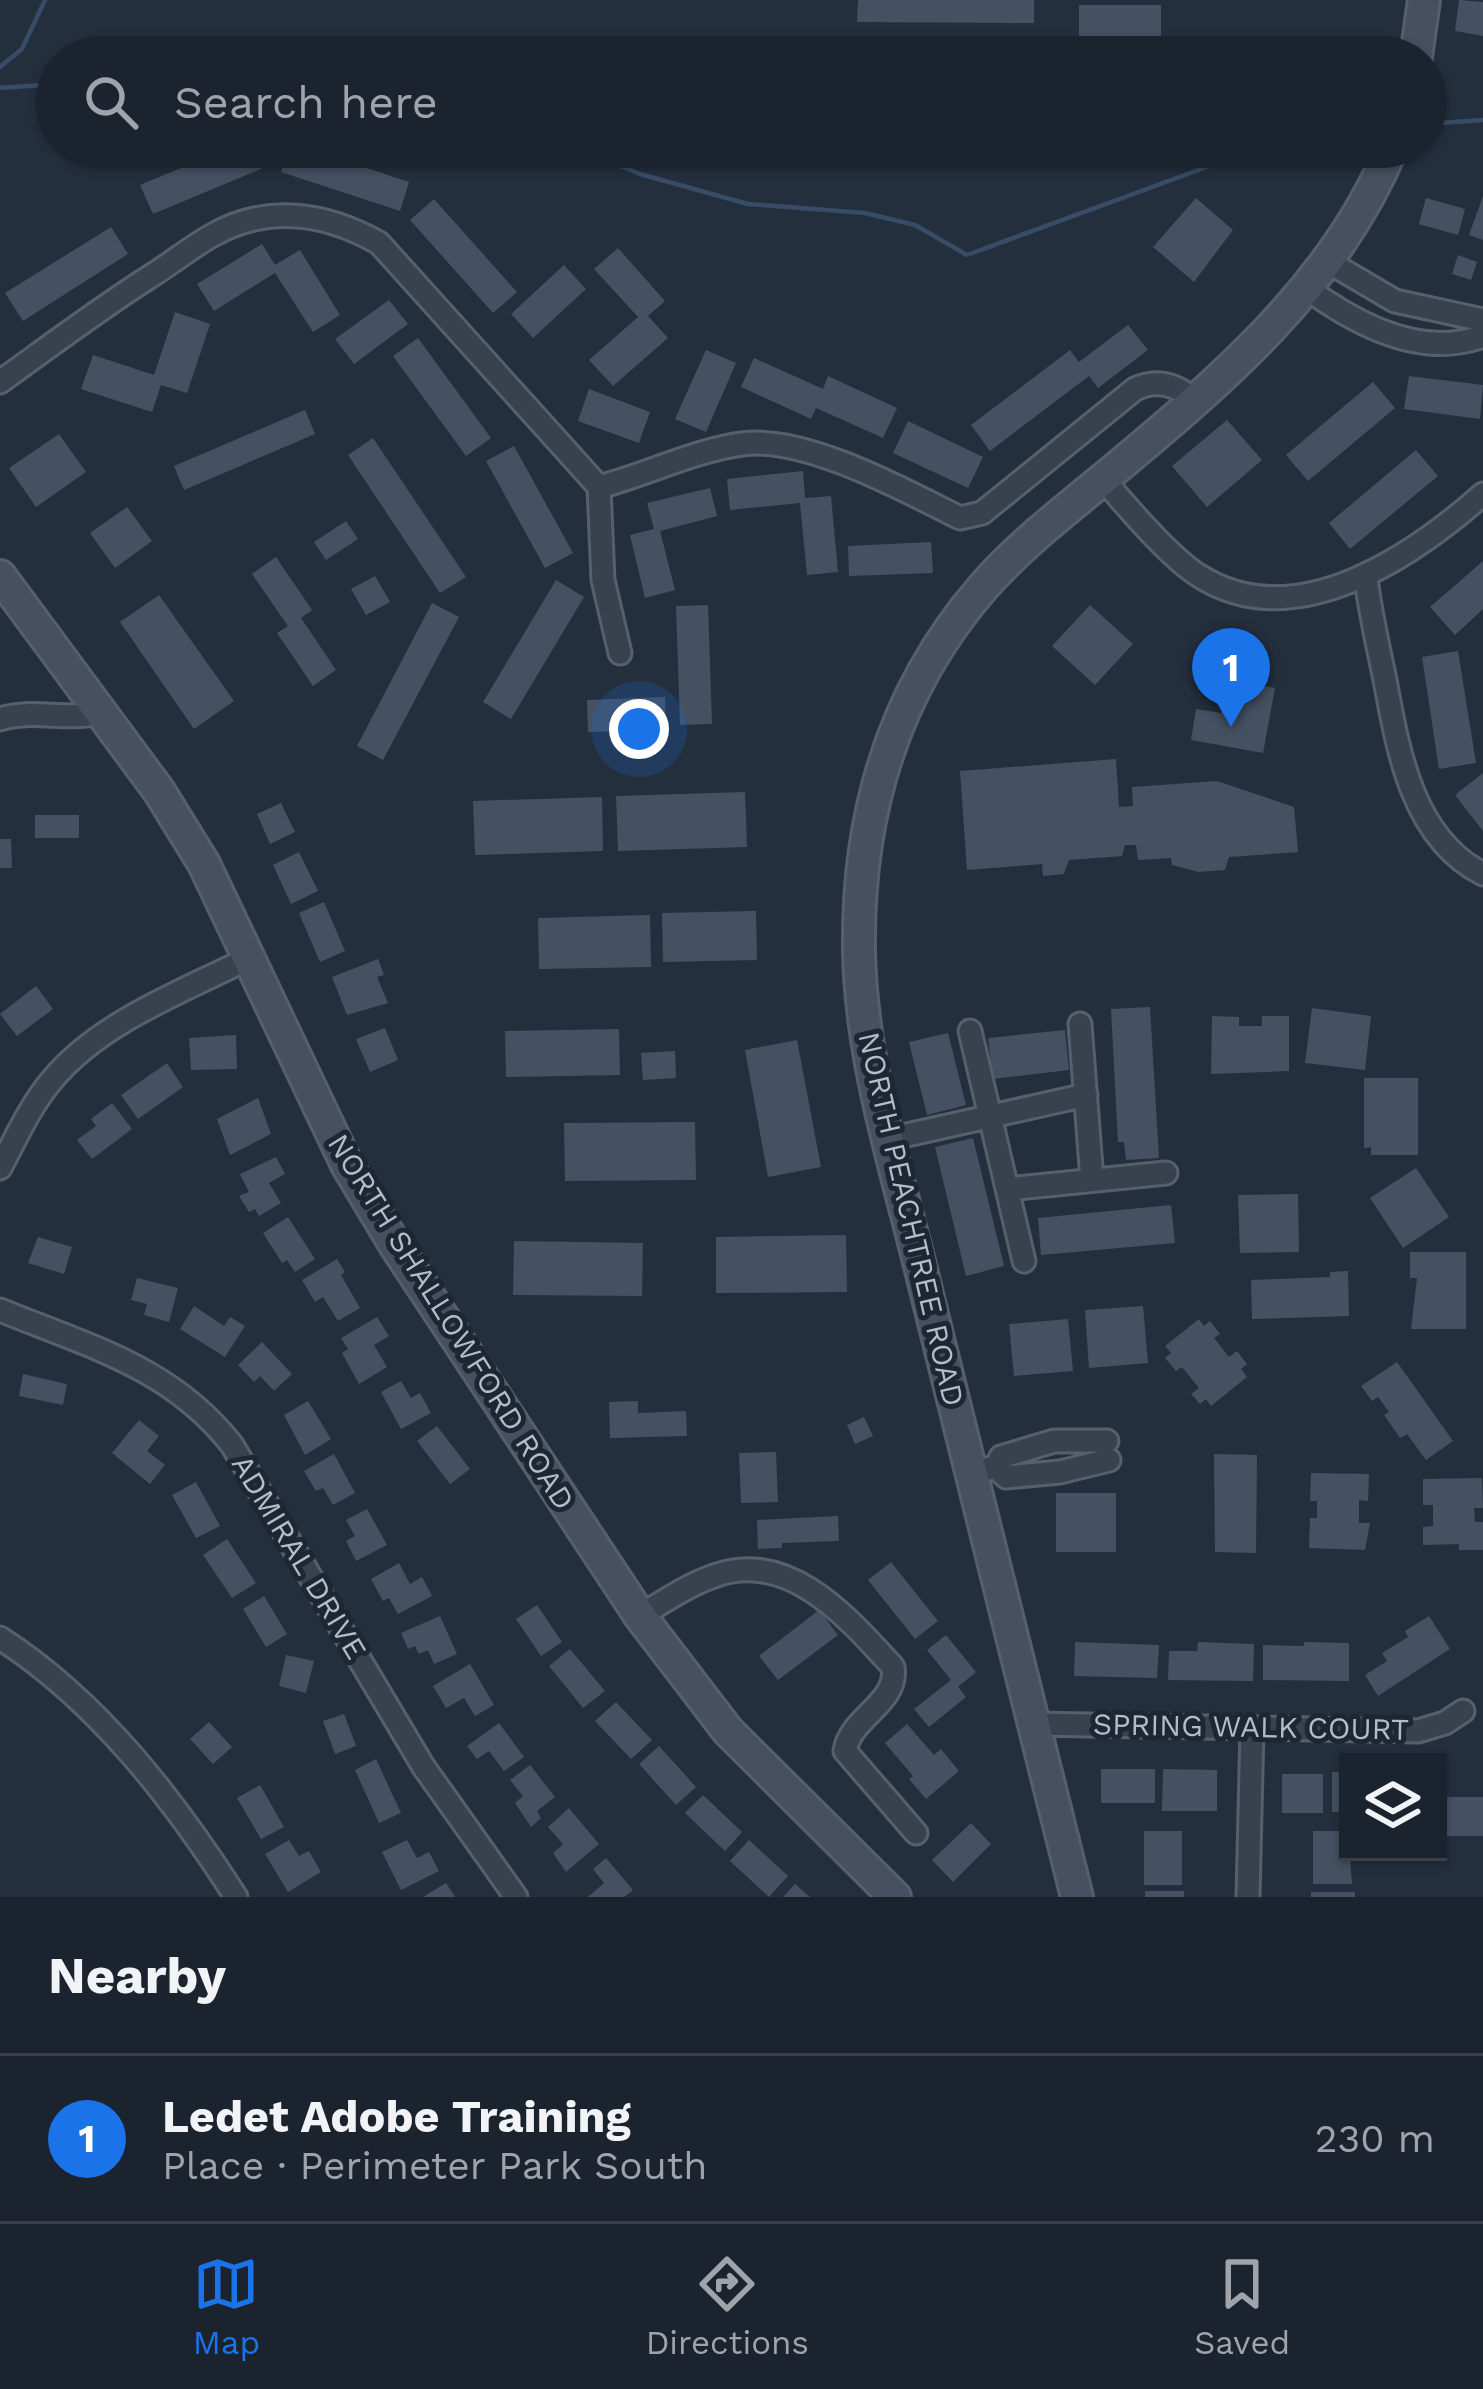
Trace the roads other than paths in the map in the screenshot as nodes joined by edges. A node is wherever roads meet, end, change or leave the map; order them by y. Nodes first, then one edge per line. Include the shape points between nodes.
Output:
1 (1424, 0) edge
2 (1419, 36) edge
3 (1380, 168) edge
4 (1327, 261) junction
5 (1308, 289) junction
6 (1483, 320) edge
7 (1483, 336) edge
8 (0, 382) edge
9 (1196, 400) junction
10 (1103, 479) junction
11 (599, 487) junction
12 (1483, 494) edge
13 (0, 576) edge
14 (1366, 578) junction
15 (620, 653) dead end
16 (102, 712) junction
17 (0, 719) edge
18 (1483, 874) edge
19 (248, 958) junction
20 (1080, 1024) dead end
21 (970, 1031) dead end
22 (1085, 1095) junction
23 (990, 1117) junction
24 (890, 1139) junction
25 (0, 1168) edge
26 (1166, 1173) dead end
27 (1092, 1180) junction
28 (1007, 1189) junction
29 (1024, 1261) dead end
30 (0, 1310) edge
31 (983, 1470) junction
32 (640, 1616) junction
33 (0, 1638) edge
34 (1463, 1711) dead end
35 (1033, 1724) junction
36 (1252, 1728) junction
37 (916, 1833) dead end
38 (236, 1897) edge
39 (516, 1897) edge
40 (895, 1897) edge
41 (1077, 1897) edge
42 (1248, 1897) edge

1 - 2 street
3 - 4 street, NORTH PEACHTREE ROAD
4 - 5 street, NORTH PEACHTREE ROAD
4 - 6 street via 1395,301
5 - 7 street via 1351,317 1419,342 1455,345
5 - 9 street, NORTH PEACHTREE ROAD
8 - 11 street via 214,234 310,216 379,243
9 - 10 street, NORTH PEACHTREE ROAD
9 - 11 street via 1165,382 1135,389 982,513 960,518 805,448 776,443 741,444
10 - 14 street via 1197,575 1218,586 1278,597
10 - 24 street, NORTH PEACHTREE ROAD via 986,583 935,647 886,758 866,845 859,954
11 - 15 street via 603,580
12 - 14 street
13 - 16 street, NORTH SHALLOWFORD ROAD
14 - 18 street via 1400,757 1442,844
16 - 17 street
16 - 19 street, NORTH SHALLOWFORD ROAD via 204,863
19 - 25 street via 86,1047 40,1095
19 - 32 street, NORTH SHALLOWFORD ROAD via 347,1165
20 - 22 street
21 - 23 street
22 - 23 street
22 - 27 street
23 - 24 street
23 - 28 street
24 - 31 street, NORTH PEACHTREE ROAD
26 - 27 street
27 - 28 street
28 - 29 street
30 - 39 street, ADMIRAL DRIVE via 175,1387 215,1423 423,1766
31 - 31 street via 1054,1441 1108,1450 1060,1472 1006,1478
31 - 35 street, NORTH PEACHTREE ROAD
32 - 37 street via 717,1574 736,1572 777,1576 838,1607 895,1678 845,1751
32 - 40 street, NORTH SHALLOWFORD ROAD via 728,1731
33 - 38 street via 116,1736
34 - 36 street, SPRING WALK COURT via 1418,1731
35 - 36 street, SPRING WALK COURT
35 - 41 street, NORTH PEACHTREE ROAD
36 - 42 street

